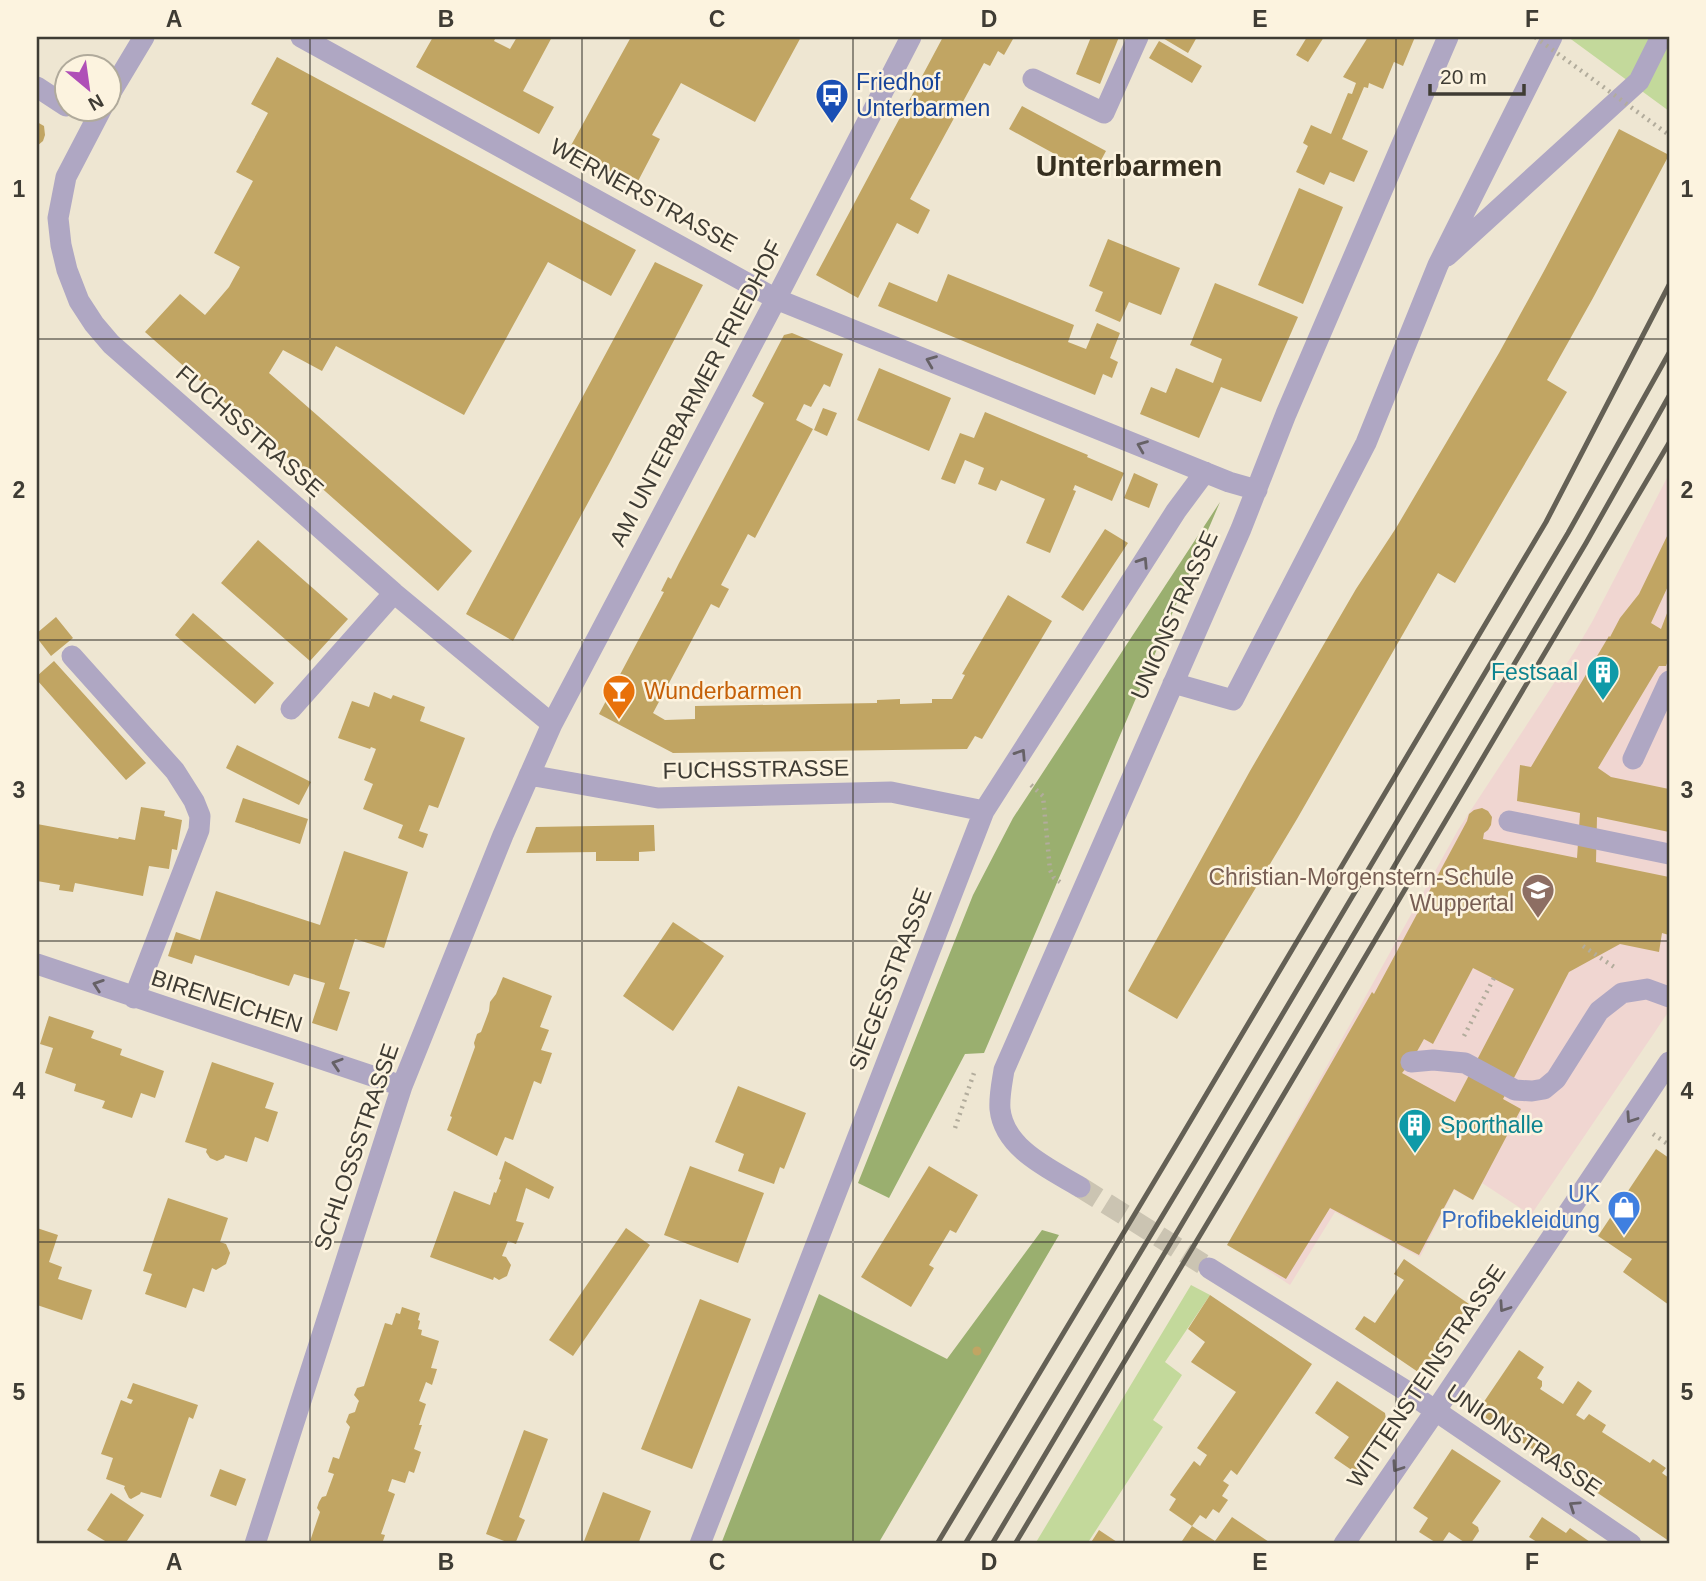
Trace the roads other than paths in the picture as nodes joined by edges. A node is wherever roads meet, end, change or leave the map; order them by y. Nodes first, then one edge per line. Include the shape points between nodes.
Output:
1 (144, 37) edge
2 (301, 37) edge
3 (911, 37) edge
4 (1138, 37) edge
5 (1448, 37) edge
6 (1552, 37) edge
7 (1661, 37) edge
8 (122, 74) edge
9 (1033, 79) dead end
10 (37, 87) edge
11 (52, 96) edge
12 (95, 122) edge
13 (1438, 264) junction
14 (776, 299) junction
15 (1205, 472) junction
16 (1257, 490) junction
17 (394, 593) junction
18 (72, 656) dead end
19 (1669, 681) edge
20 (1173, 683) junction
21 (290, 709) dead end
22 (552, 724) junction
23 (1633, 759) dead end
24 (529, 775) junction
25 (984, 811) junction
26 (1510, 821) dead end
27 (1669, 854) edge
28 (37, 964) edge
29 (1669, 997) edge
30 (134, 998) junction
31 (1411, 1062) dead end
32 (1669, 1062) edge
33 (402, 1086) junction
34 (1080, 1187) tunnel mouth
35 (1209, 1268) tunnel mouth
36 (1436, 1410) junction
37 (255, 1544) edge
38 (700, 1544) edge
39 (1344, 1544) edge
40 (1631, 1544) edge

1 - 8 street
2 - 14 street, WERNERSTRASSE
3 - 14 street, AM UNTERBARMER FRIEDHOF
4 - 9 street via 1104,113
5 - 16 street, UNIONSTRASSE
6 - 13 street
7 - 13 street via 1639,80
10 - 11 street
12 - 17 street, FUCHSSTRASSE via 66,177 58,218 67,270 79,301 111,344
13 - 20 street via 1366,443 1233,700
15 -> 14 street, WERNERSTRASSE
14 - 22 street, AM UNTERBARMER FRIEDHOF
15 - 16 street, WERNERSTRASSE
25 -> 15 street, SIEGESSTRASSE
16 - 20 street, UNIONSTRASSE
17 - 21 street
17 - 22 street, FUCHSSTRASSE
18 - 30 street via 175,771 200,816 199,830
19 - 23 street
20 - 34 street, UNIONSTRASSE via 1004,1070 1000,1112 1009,1135 1029,1156
22 - 24 street, AM UNTERBARMER FRIEDHOF
24 - 25 street, FUCHSSTRASSE via 658,798 891,792
24 - 33 street, SCHLOSSSTRASSE
25 - 38 street, SIEGESSTRASSE
26 - 27 street
30 -> 28 street, BIRENEICHEN
29 - 31 street via 1647,989 1622,993 1599,1011 1556,1079 1544,1089 1515,1090 1465,1063
33 -> 30 street, BIRENEICHEN
32 -> 36 street, WITTENSTEINSTRASSE
33 - 37 street, SCHLOSSSTRASSE
35 - 36 street, UNIONSTRASSE
36 -> 39 street, WITTENSTEINSTRASSE
40 -> 36 street, UNIONSTRASSE

